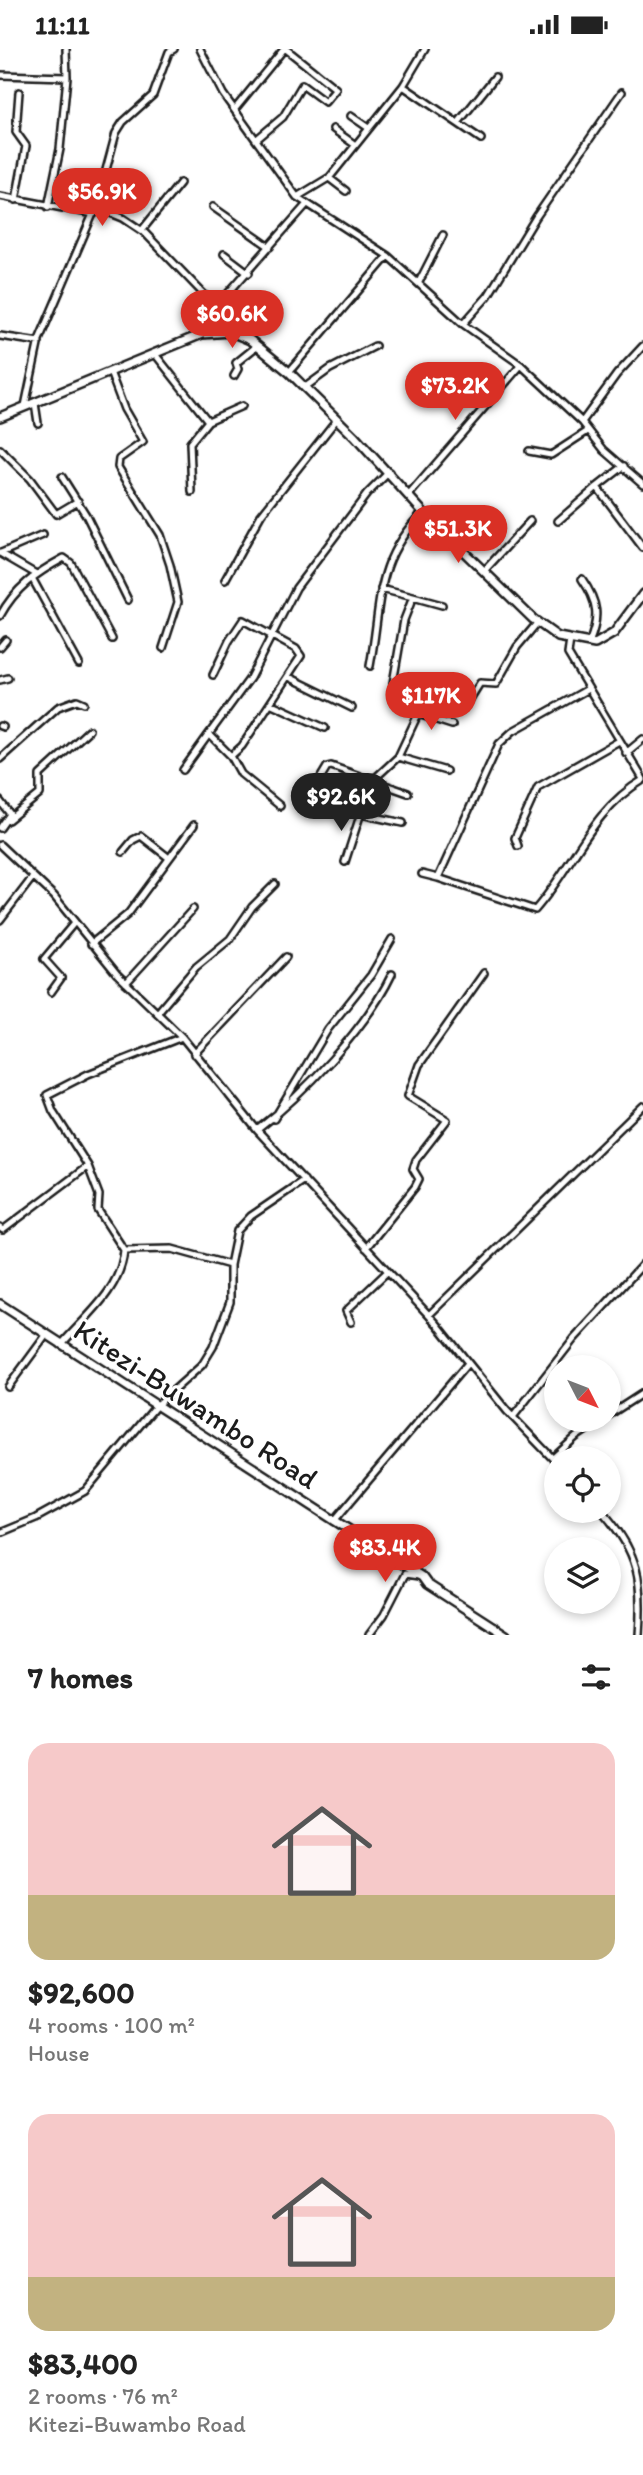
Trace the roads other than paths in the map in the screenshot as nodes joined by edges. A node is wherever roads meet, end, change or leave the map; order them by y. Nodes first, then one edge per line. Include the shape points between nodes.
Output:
1 (65, 49) edge
2 (162, 49) edge
3 (200, 49) edge
4 (285, 49) edge
5 (425, 49) edge
6 (172, 51) edge
7 (0, 75) edge
8 (67, 77) junction
9 (495, 77) dead end
10 (402, 86) junction
11 (19, 92) dead end
12 (622, 92) dead end
13 (235, 109) junction
14 (351, 116) dead end
15 (458, 123) junction
16 (333, 128) dead end
17 (367, 128) junction
18 (257, 139) junction
19 (481, 139) dead end
20 (354, 144) junction
21 (329, 178) junction
22 (180, 183) dead end
23 (345, 191) dead end
24 (0, 195) edge
25 (297, 197) junction
26 (16, 200) junction
27 (307, 204) junction
28 (48, 207) junction
29 (213, 207) dead end
30 (95, 211) junction
31 (142, 230) junction
32 (443, 235) dead end
33 (270, 247) junction
34 (224, 254) dead end
35 (388, 256) junction
36 (249, 273) junction
37 (419, 282) junction
38 (215, 308) junction
39 (463, 324) junction
40 (243, 335) junction
41 (0, 336) edge
42 (39, 342) junction
43 (257, 346) junction
44 (643, 346) edge
45 (375, 347) dead end
46 (155, 354) junction
47 (640, 355) edge
48 (521, 365) junction
49 (110, 372) junction
50 (289, 372) junction
51 (234, 376) dead end
52 (304, 388) junction
53 (35, 403) junction
54 (242, 405) dead end
55 (25, 406) junction
56 (0, 417) edge
57 (337, 419) junction
58 (208, 421) junction
59 (582, 422) junction
60 (38, 423) dead end
61 (588, 431) junction
62 (0, 449) edge
63 (529, 451) dead end
64 (624, 466) junction
65 (389, 472) junction
66 (62, 477) dead end
67 (643, 484) edge
68 (597, 487) junction
69 (192, 492) dead end
70 (409, 495) junction
71 (78, 501) junction
72 (423, 512) junction
73 (530, 521) dead end
74 (558, 521) dead end
75 (43, 535) dead end
76 (643, 548) edge
77 (0, 553) edge
78 (484, 571) junction
79 (34, 576) junction
80 (582, 579) dead end
81 (225, 580) dead end
82 (381, 589) junction
83 (643, 594) edge
84 (413, 597) junction
85 (128, 600) dead end
86 (442, 605) dead end
87 (0, 616) edge
88 (538, 622) junction
89 (272, 636) junction
90 (112, 639) dead end
91 (6, 640) dead end
92 (570, 640) junction
93 (589, 643) junction
94 (0, 647) edge
95 (163, 648) dead end
96 (79, 664) dead end
97 (370, 666) dead end
98 (213, 675) dead end
99 (289, 677) junction
100 (8, 678) dead end
101 (0, 680) edge
102 (393, 683) dead end
103 (588, 688) junction
104 (84, 703) dead end
105 (272, 704) junction
106 (352, 708) dead end
107 (418, 715) junction
108 (452, 725) dead end
109 (325, 728) dead end
110 (89, 730) dead end
111 (209, 734) junction
112 (643, 739) edge
113 (618, 741) junction
114 (626, 753) junction
115 (231, 756) junction
116 (398, 757) junction
117 (0, 759) edge
118 (183, 770) dead end
119 (446, 771) dead end
120 (643, 780) edge
121 (371, 782) junction
122 (314, 787) dead end
123 (408, 793) dead end
124 (0, 801) edge
125 (281, 806) dead end
126 (361, 814) junction
127 (8, 820) junction
128 (403, 823) dead end
129 (194, 825) dead end
130 (0, 828) edge
131 (0, 845) edge
132 (518, 846) dead end
133 (123, 852) dead end
134 (169, 858) junction
135 (345, 862) dead end
136 (422, 874) dead end
137 (33, 877) junction
138 (438, 878) junction
139 (275, 884) dead end
140 (193, 908) dead end
141 (0, 919) edge
142 (75, 922) junction
143 (392, 939) dead end
144 (91, 944) junction
145 (286, 957) dead end
146 (484, 973) dead end
147 (392, 974) dead end
148 (126, 983) junction
149 (51, 992) dead end
150 (158, 1012) junction
151 (182, 1037) junction
152 (194, 1054) junction
153 (643, 1106) edge
154 (274, 1119) junction
155 (257, 1130) junction
156 (88, 1166) junction
157 (304, 1180) junction
158 (0, 1228) edge
159 (366, 1248) junction
160 (124, 1251) junction
161 (643, 1264) edge
162 (230, 1265) junction
163 (387, 1272) junction
164 (0, 1304) edge
165 (429, 1315) junction
166 (351, 1322) dead end
167 (47, 1334) junction
168 (61, 1345) junction
169 (468, 1363) junction
170 (8, 1387) dead end
171 (643, 1393) edge
172 (156, 1406) junction
173 (621, 1407) edge
174 (513, 1417) junction
175 (584, 1432) edge
176 (568, 1446) edge
177 (544, 1449) edge
178 (334, 1521) junction
179 (611, 1523) edge
180 (0, 1533) edge
181 (422, 1577) junction
182 (642, 1580) edge
183 (369, 1635) edge
184 (506, 1635) edge
185 (639, 1635) edge

1 - 8 street
2 - 6 street
3 - 13 street
4 - 13 street
4 - 18 street via 336,89 325,102 302,85 283,117
5 - 10 street
6 - 30 street via 153,95 116,133
7 - 8 street
8 - 28 street
9 - 15 street
10 - 15 street
10 - 17 street
11 - 26 street via 16,132 26,146
12 - 39 street via 536,216 488,296
13 - 18 street
14 - 17 street
15 - 19 street
16 - 20 street
17 - 20 street
18 - 25 street
20 - 21 street
21 - 23 street
21 - 25 street
22 - 31 street
24 - 26 street
25 - 27 street
26 - 28 street
27 - 33 street
27 - 35 street
28 - 30 street
29 - 33 street
30 - 31 street
30 - 42 street
31 - 38 street
32 - 37 street
33 - 36 street
34 - 36 street
35 - 37 street
35 - 50 street
36 - 38 street
37 - 39 street
38 - 40 street
39 - 48 street
40 - 43 street
40 - 46 street via 223,331 202,334
41 - 42 street
42 - 55 street
43 - 50 street
43 - 51 street via 236,363
44 - 47 street
45 - 52 street
46 - 49 street
46 - 58 street
47 - 59 street via 617,374
48 - 59 street
48 - 70 street
49 - 53 street
49 - 95 street via 124,409 144,442 119,460 118,467 160,535 178,599
50 - 52 street
52 - 57 street
53 - 55 street
53 - 60 street
54 - 58 street
55 - 56 street
57 - 65 street
57 - 81 street via 261,515
58 - 69 street via 190,443
59 - 61 street
61 - 63 street via 551,455
61 - 64 street
62 - 71 street via 56,514
64 - 67 street
64 - 68 street
65 - 70 street
65 - 89 street via 300,582
66 - 71 street
68 - 74 street
68 - 76 street
70 - 72 street
71 - 85 street
72 - 78 street
72 - 82 street via 391,552
73 - 78 street
75 - 77 street
77 - 79 street
78 - 88 street
79 - 87 street via 13,593
79 - 90 street via 64,558 69,562
79 - 96 street
80 - 93 street via 595,597 597,622
82 - 84 street
82 - 97 street
83 - 93 street via 614,633
84 - 86 street
84 - 102 street via 404,620
88 - 92 street
88 - 107 street via 496,684 480,683 470,699 461,703 437,693 427,695
89 - 98 street via 243,620
89 - 99 street via 300,653
89 - 111 street via 250,678
91 - 94 street
92 - 93 street
92 - 103 street via 568,654
99 - 105 street
99 - 106 street
100 - 101 street
103 - 113 street
103 - 138 street via 513,731 499,744
104 - 117 street via 77,700 58,707
105 - 109 street
105 - 115 street
107 - 108 street
107 - 116 street
110 - 127 street via 40,775 40,794
111 - 115 street
111 - 118 street
112 - 114 street
113 - 114 street
113 - 132 street via 538,787 518,827
114 - 120 street
115 - 125 street via 241,774
116 - 119 street
116 - 121 street
120 - 138 street via 603,811 534,910
121 - 122 street via 328,766
121 - 123 street
121 - 126 street
124 - 127 street via 10,814
126 - 128 street
126 - 135 street
127 - 130 street
129 - 134 street
131 - 137 street
133 - 134 street via 141,836
134 - 144 street via 128,914
136 - 138 street
137 - 141 street
137 - 142 street
139 - 150 street via 230,939 196,967
140 - 148 street
142 - 144 street
142 - 149 street via 44,959 61,978
143 - 154 street via 371,975 328,1029
144 - 148 street
145 - 152 street
146 - 159 street via 411,1083 408,1096 447,1120 416,1160 412,1169 419,1179 415,1187
147 - 154 street via 345,1041
148 - 150 street
150 - 151 street
151 - 152 street
151 - 156 street via 47,1095
152 - 155 street
153 - 165 street
154 - 155 street
155 - 157 street
156 - 158 street
156 - 160 street via 99,1195 98,1210
157 - 159 street
157 - 162 street via 237,1231
159 - 163 street
160 - 162 street via 172,1249
160 - 168 street via 113,1286
161 - 174 street via 574,1339
162 - 172 street via 230,1302 213,1347 182,1386
163 - 165 street
163 - 166 street via 345,1311
164 - 167 street, Kitezi-Buwambo Road
165 - 169 street
167 - 168 street, Kitezi-Buwambo Road
167 - 170 street
168 - 172 street, Kitezi-Buwambo Road
169 - 174 street
169 - 178 street
171 - 173 street
172 - 178 street, Kitezi-Buwambo Road
172 - 180 street via 85,1491
174 - 177 street
175 - 176 street
178 - 181 street, Kitezi-Buwambo Road
179 - 182 street via 626,1541
181 - 183 street via 405,1574
181 - 184 street, Kitezi-Buwambo Road
182 - 185 street

